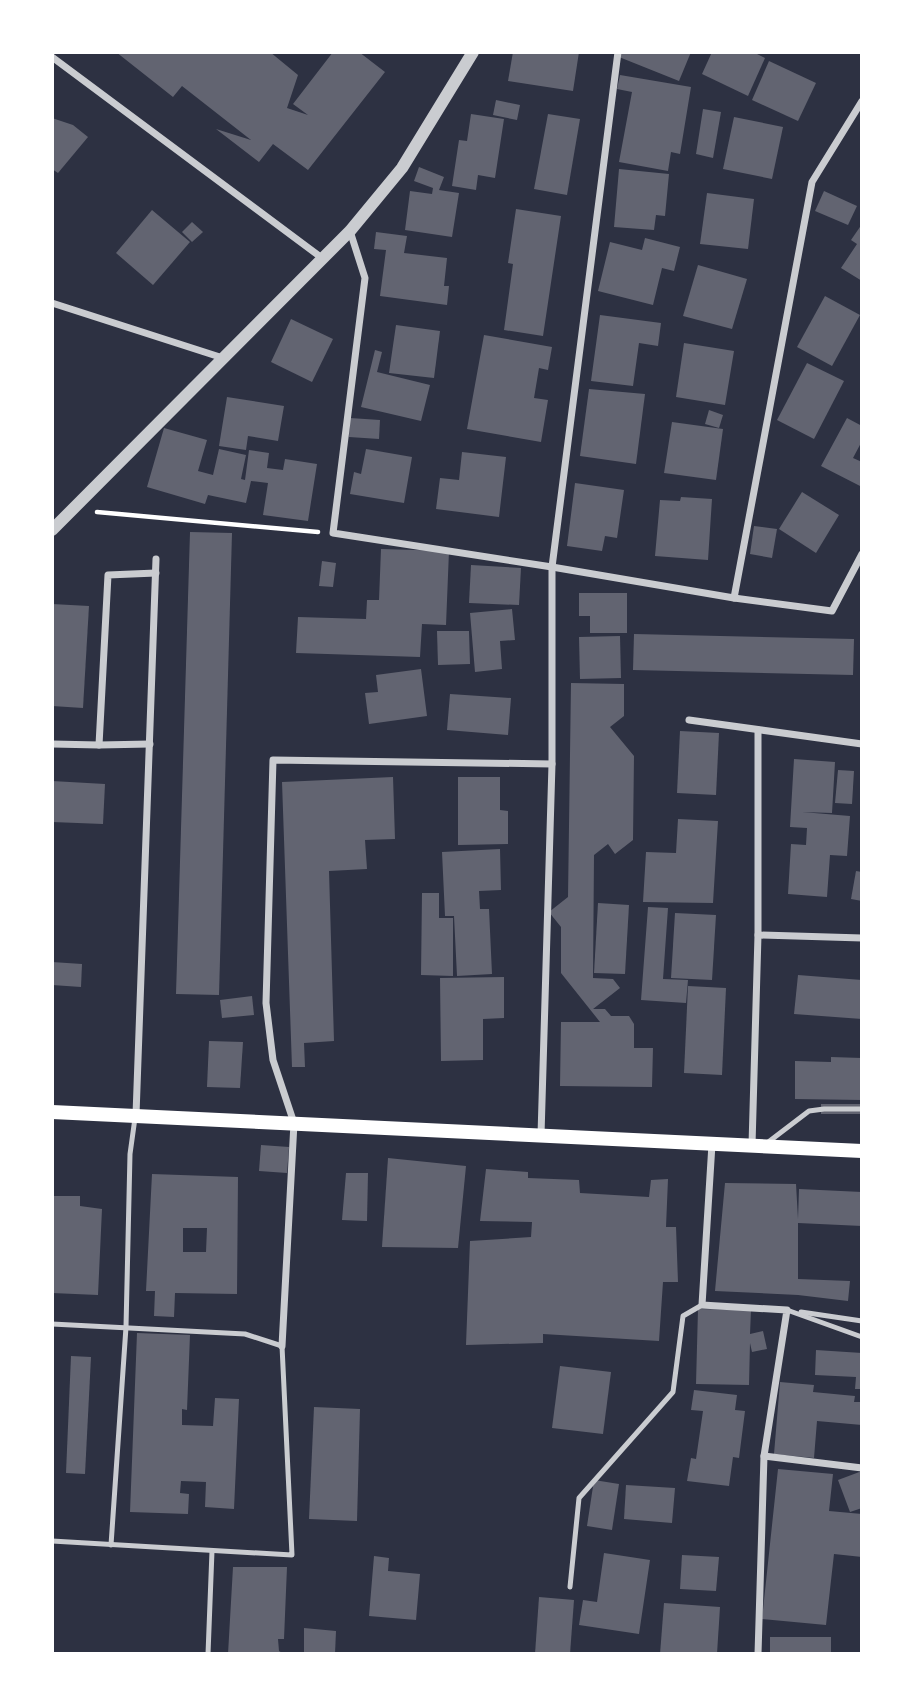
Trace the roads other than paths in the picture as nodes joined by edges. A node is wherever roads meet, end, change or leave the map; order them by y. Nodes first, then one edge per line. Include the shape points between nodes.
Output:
1 (473, 52) edge
2 (618, 52) edge
3 (52, 57) edge
4 (862, 101) edge
5 (350, 231) junction
6 (322, 258) junction
7 (52, 303) edge
8 (223, 358) junction
9 (52, 530) edge
10 (862, 554) edge
11 (156, 559) dead end
12 (552, 567) junction
13 (156, 573) junction
14 (734, 598) junction
15 (689, 720) dead end
16 (758, 730) junction
17 (52, 744) edge
18 (150, 744) junction
19 (862, 744) edge
20 (99, 745) junction
21 (552, 764) junction
22 (758, 935) junction
23 (862, 938) edge
24 (862, 1109) edge
25 (52, 1112) edge
26 (135, 1115) junction
27 (294, 1123) junction
28 (541, 1135) junction
29 (712, 1144) junction
30 (758, 1146) junction
31 (862, 1151) edge
32 (702, 1305) junction
33 (788, 1310) junction
34 (862, 1321) edge
35 (52, 1324) edge
36 (126, 1328) junction
37 (862, 1337) edge
38 (282, 1346) junction
39 (764, 1456) junction
40 (862, 1468) edge
41 (52, 1541) edge
42 (111, 1545) junction
43 (212, 1551) junction
44 (570, 1587) dead end
45 (208, 1654) edge
46 (758, 1654) edge

1 - 5 street via 401,168
2 - 12 street
3 - 6 street
4 - 14 street via 812,182
5 - 6 street
5 - 12 street via 365,278 333,533
6 - 8 street
7 - 8 street
8 - 9 street
10 - 14 street via 832,611
11 - 13 street
12 - 14 street
12 - 21 street
13 - 18 street
13 - 20 street via 108,575
15 - 16 street
16 - 19 street
16 - 22 street
17 - 20 street
18 - 20 street
18 - 26 street
21 - 27 street via 273,760 267,1003 273,1060
21 - 28 street
22 - 23 street
22 - 30 street
24 - 30 lane via 809,1111
25 - 26 main road
26 - 27 main road
26 - 36 lane
27 - 28 main road
27 - 38 street
28 - 29 main road
29 - 30 main road
29 - 32 street
30 - 31 main road
32 - 33 street
32 - 44 lane via 683,1315 673,1392 579,1498
33 - 34 lane
33 - 37 lane
33 - 39 street
35 - 36 lane
36 - 38 lane via 245,1334
36 - 42 lane
38 - 43 lane via 292,1555
39 - 40 street
39 - 46 street
41 - 42 lane
42 - 43 lane
43 - 45 lane

